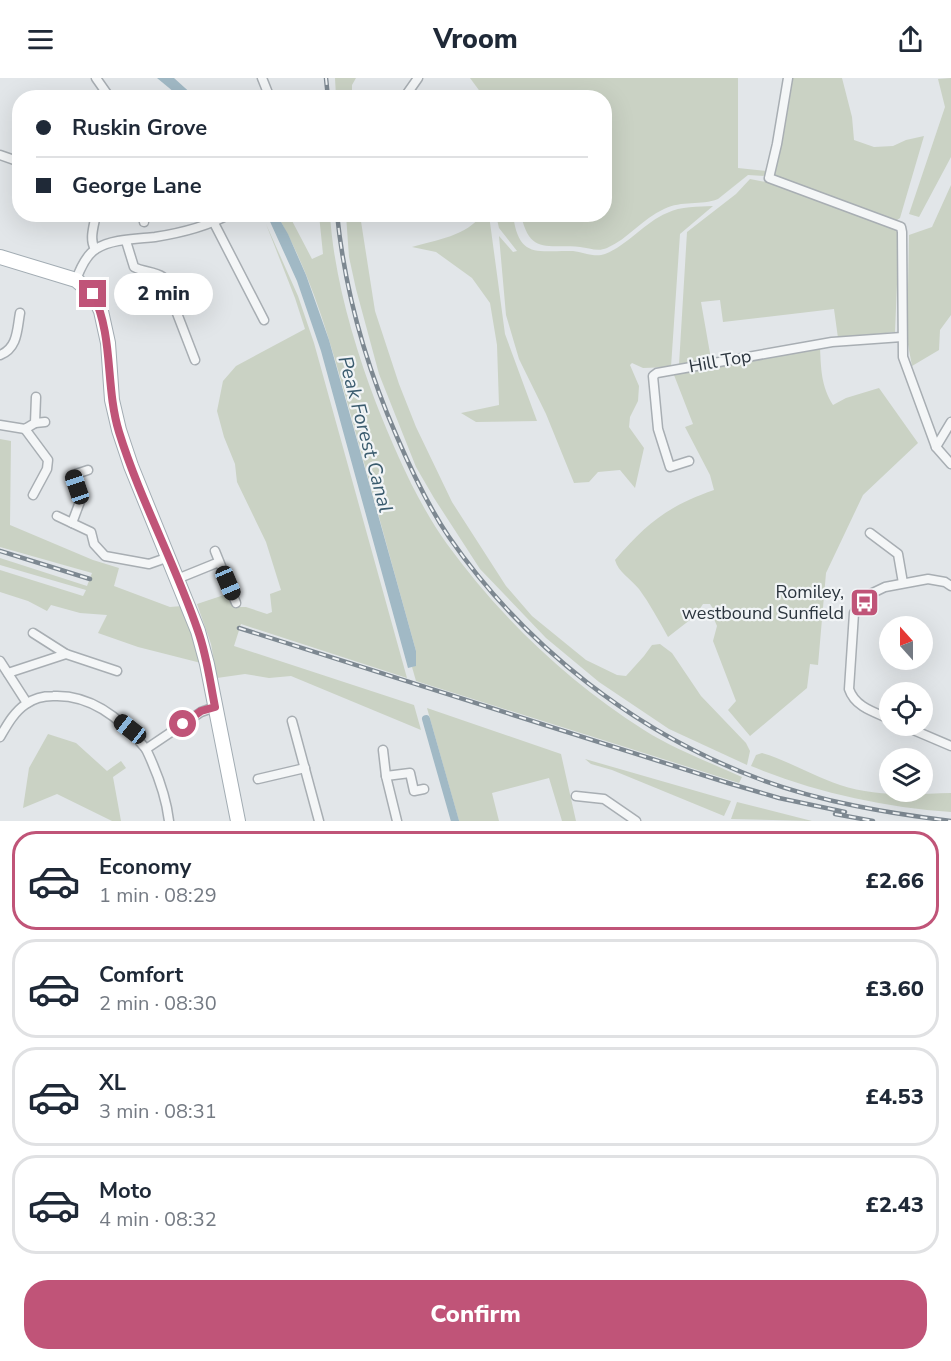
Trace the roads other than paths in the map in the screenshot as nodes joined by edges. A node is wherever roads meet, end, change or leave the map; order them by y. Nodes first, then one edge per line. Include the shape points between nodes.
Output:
1 (788, 78) edge
2 (94, 222) edge
3 (214, 223) joint
4 (126, 241) junction
5 (95, 249) junction
6 (0, 257) edge
7 (76, 280) junction
8 (20, 312) dead end
9 (264, 321) dead end
10 (902, 337) junction
11 (0, 355) edge
12 (195, 360) dead end
13 (36, 397) dead end
14 (951, 422) edge
15 (0, 425) edge
16 (25, 429) junction
17 (936, 447) junction
18 (689, 461) dead end
19 (951, 464) edge
20 (88, 470) dead end
21 (33, 495) dead end
22 (57, 516) dead end
23 (72, 523) junction
24 (870, 533) dead end
25 (215, 551) dead end
26 (169, 557) junction
27 (219, 562) junction
28 (177, 579) junction
29 (903, 583) junction
30 (951, 586) edge
31 (236, 603) dead end
32 (33, 633) dead end
33 (66, 654) junction
34 (0, 661) edge
35 (117, 671) dead end
36 (8, 673) junction
37 (27, 703) junction
38 (215, 707) junction
39 (879, 714) edge
40 (292, 721) dead end
41 (928, 736) edge
42 (0, 737) edge
43 (951, 746) edge
44 (146, 749) junction
45 (383, 750) dead end
46 (305, 768) junction
47 (387, 776) junction
48 (258, 779) dead end
49 (424, 789) dead end
50 (576, 796) dead end
51 (169, 821) edge
52 (238, 821) edge
53 (319, 821) edge
54 (397, 821) edge
55 (636, 821) edge

1 - 10 street via 769,178 901,227
2 - 5 street
3 - 4 street via 181,233
3 - 9 street
4 - 5 street
4 - 12 street via 134,267 163,277
5 - 7 street
6 - 7 main road
7 - 26 main road via 93,294 101,311 119,430
8 - 11 street via 14,345
10 - 17 street via 903,357
10 - 18 street, Hill Top via 832,342 657,373 653,376 658,429 670,467
13 - 16 street via 40,423
14 - 17 street
15 - 16 street
16 - 21 street via 48,460
17 - 19 street
20 - 23 street via 73,476 81,499
22 - 23 street
23 - 26 street via 91,532 94,544 105,556 149,564
24 - 29 street via 898,554
25 - 27 street
26 - 28 main road
27 - 28 street
27 - 31 street
28 - 38 main road via 198,631
29 - 30 street via 934,579
29 - 39 street via 871,592 862,598 854,613 849,689 862,706
32 - 33 street
33 - 35 street
33 - 36 street
34 - 36 street
36 - 37 street
37 - 42 street via 10,718
37 - 44 street via 46,696 69,695 92,702 130,729
38 - 44 street via 201,711
38 - 52 main road
40 - 46 street
41 - 43 street
44 - 51 street via 167,804
45 - 47 street
46 - 48 street
46 - 53 street
47 - 49 street via 410,772 414,791
47 - 54 street
50 - 55 street via 604,799

